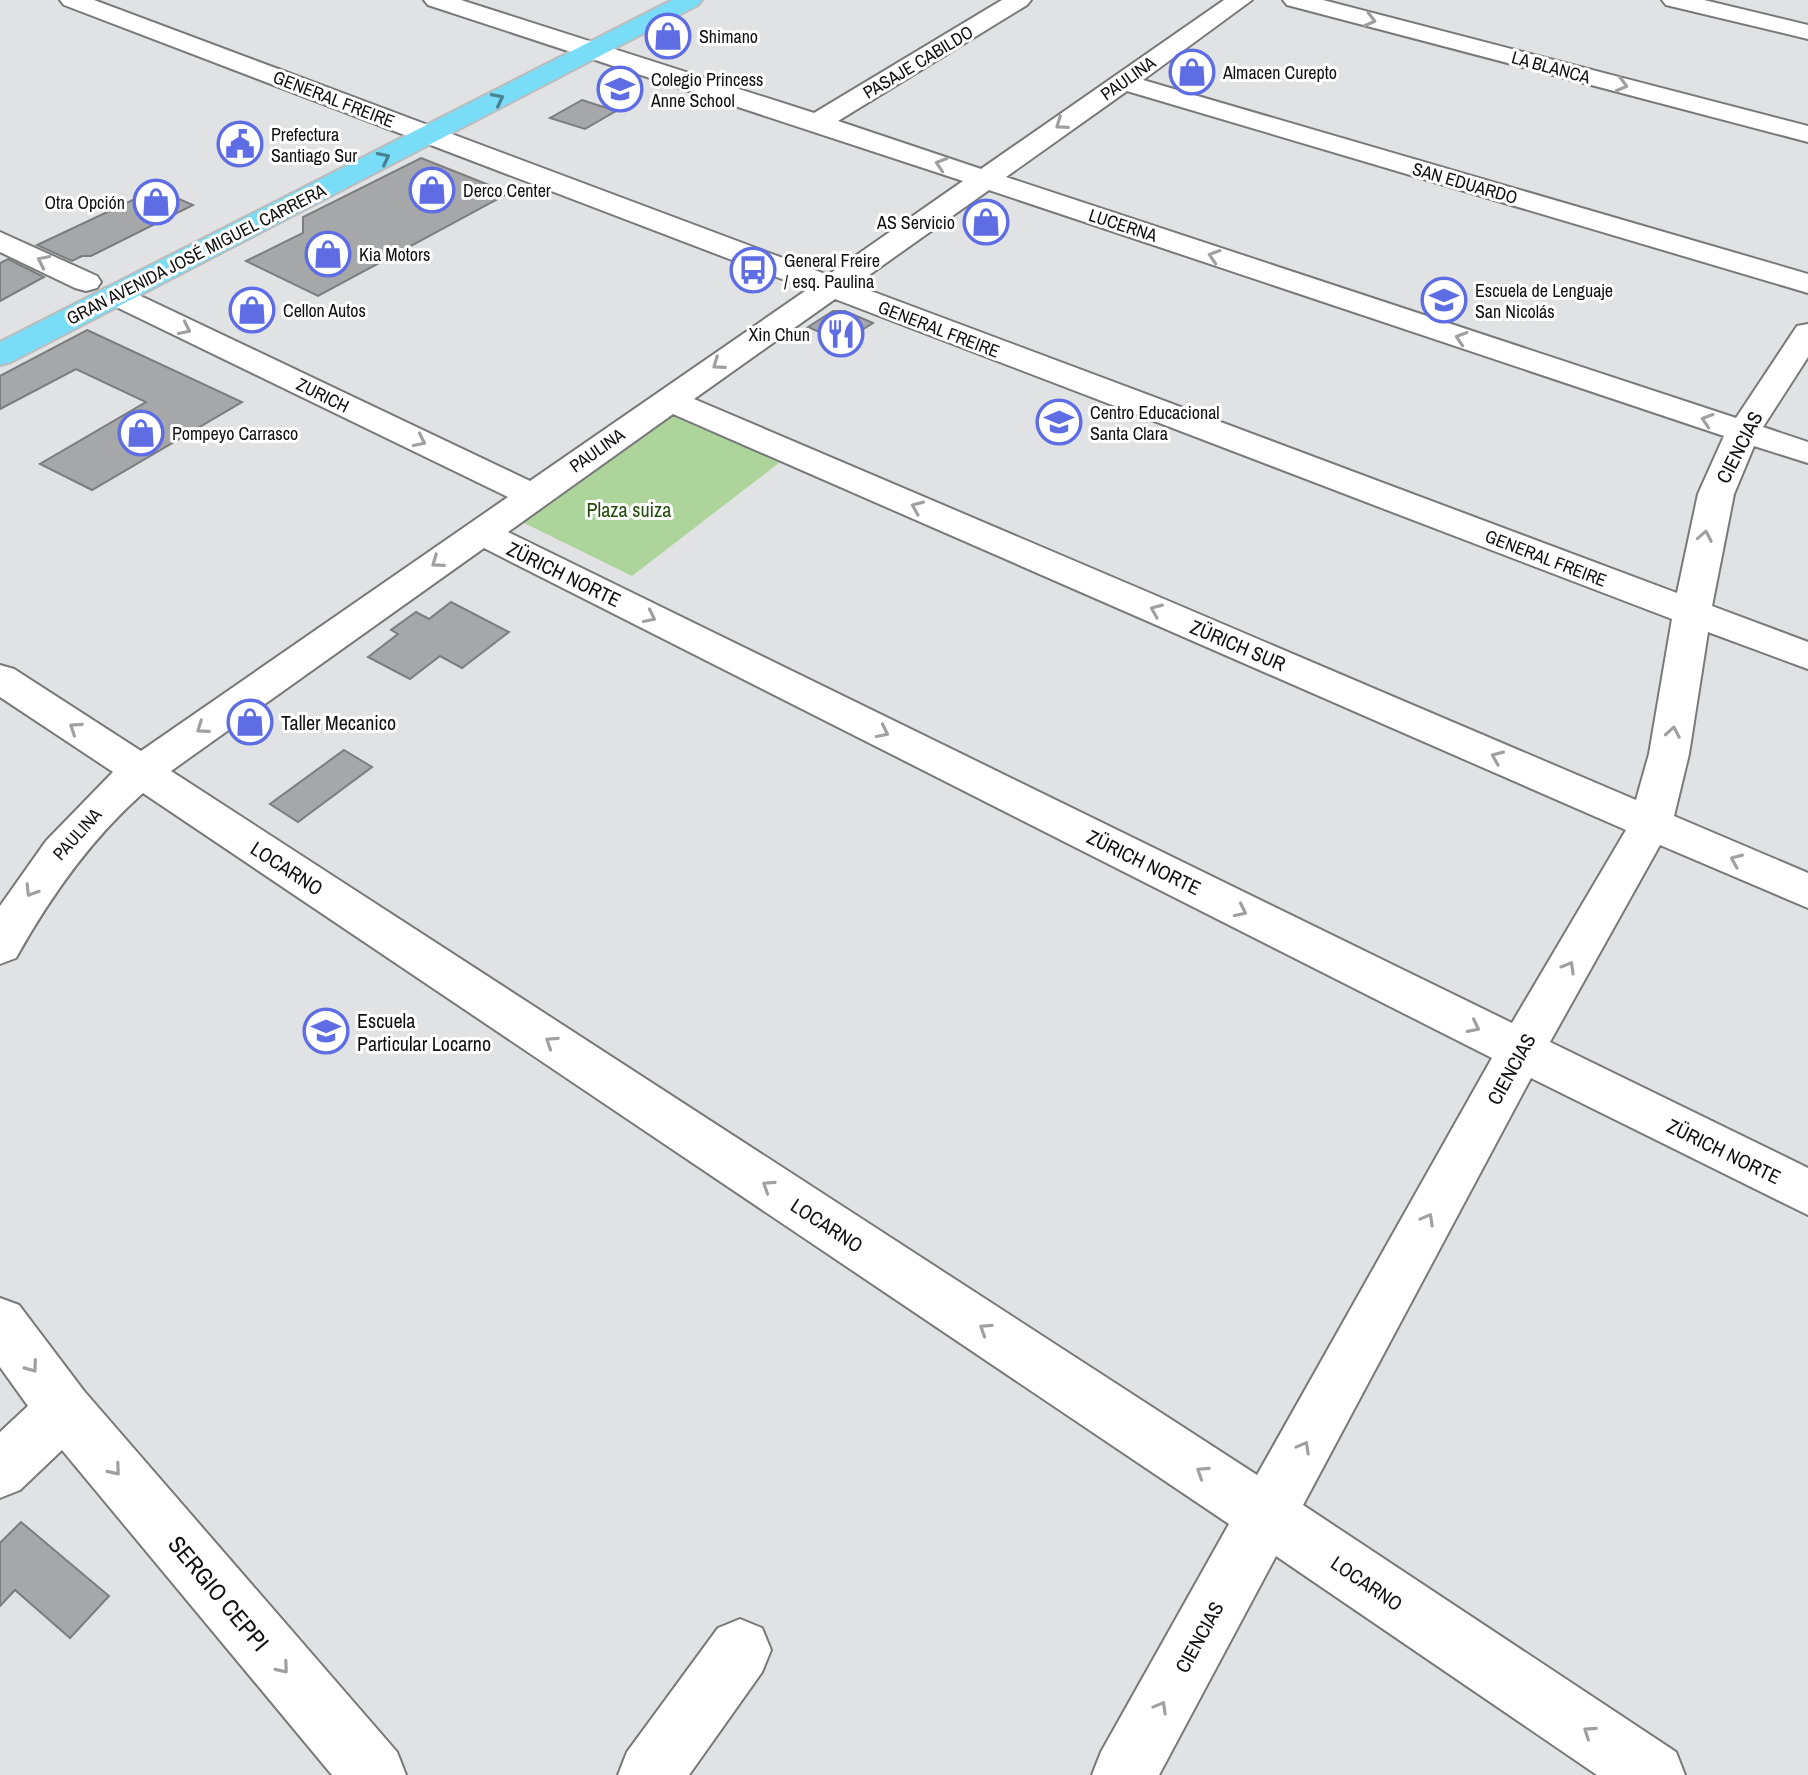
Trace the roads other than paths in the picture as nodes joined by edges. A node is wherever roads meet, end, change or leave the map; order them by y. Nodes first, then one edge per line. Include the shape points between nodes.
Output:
1 (72, 0) edge
2 (436, 0) edge
3 (646, 0) edge
4 (690, 0) edge
5 (1019, 0) edge
6 (1240, 0) edge
7 (1295, 0) edge
8 (1674, 0) edge
9 (1808, 32) edge
10 (564, 41) junction
11 (595, 49) junction
12 (1123, 82) junction
13 (817, 123) junction
14 (399, 124) junction
15 (1808, 134) edge
16 (428, 135) junction
17 (983, 179) junction
18 (0, 241) edge
19 (1808, 284) edge
20 (828, 287) junction
21 (100, 289) junction
22 (0, 325) edge
23 (1808, 333) edge
24 (0, 355) edge
25 (668, 400) junction
26 (1743, 432) junction
27 (1808, 453) edge
28 (532, 495) junction
29 (480, 532) junction
30 (1692, 613) junction
31 (1808, 656) edge
32 (0, 678) edge
33 (140, 772) junction
34 (1651, 824) junction
35 (1808, 891) edge
36 (0, 946) edge
37 (1521, 1050) junction
38 (1808, 1193) edge
39 (0, 1323) edge
40 (64, 1410) junction
41 (0, 1470) edge
42 (1266, 1515) junction
43 (740, 1650) dead end
44 (374, 1775) edge
45 (650, 1775) edge
46 (1124, 1775) edge
47 (1653, 1775) edge

1 - 14 street, GENERAL FREIRE
2 - 10 street, LUCERNA
3 - 10 main road, GRAN AVENIDA JOSÉ MIGUEL CARRERA
4 - 11 main road, GRAN AVENIDA JOSÉ MIGUEL CARRERA
5 - 13 street, PASAJE CABILDO
6 - 12 street, PAULINA
7 -> 15 street, LA BLANCA
8 - 9 street
10 - 11 street, LUCERNA
10 - 14 main road, GRAN AVENIDA JOSÉ MIGUEL CARRERA
11 - 13 street, LUCERNA
16 -> 11 main road, GRAN AVENIDA JOSÉ MIGUEL CARRERA
12 -> 17 street, PAULINA
12 - 19 street, SAN EDUARDO
17 -> 13 street, LUCERNA
14 - 16 street, GENERAL FREIRE
14 - 21 main road, GRAN AVENIDA JOSÉ MIGUEL CARRERA
16 - 20 street, GENERAL FREIRE
21 -> 16 main road, GRAN AVENIDA JOSÉ MIGUEL CARRERA
17 - 20 street, PAULINA
26 -> 17 street, LUCERNA
21 -> 18 street, ZURICH
20 -> 25 street, PAULINA
20 - 30 street, GENERAL FREIRE
21 - 22 main road, GRAN AVENIDA JOSÉ MIGUEL CARRERA
21 - 24 main road, GRAN AVENIDA JOSÉ MIGUEL CARRERA
21 -> 28 street, ZURICH
23 - 26 street, CIENCIAS
25 - 28 street, PAULINA
34 -> 25 street, ZÜRICH SUR
26 - 27 street, LUCERNA
30 -> 26 street, CIENCIAS via 1707,526
28 - 29 street, PAULINA
29 -> 33 street, PAULINA
29 -> 37 street, ZÜRICH NORTE
30 - 31 street, GENERAL FREIRE
34 -> 30 street, CIENCIAS via 1672,741
33 -> 32 street, LOCARNO
33 -> 36 street, PAULINA via 59,852
42 -> 33 street, LOCARNO
35 -> 34 street, ZÜRICH SUR
37 -> 34 street, CIENCIAS
37 - 38 street, ZÜRICH NORTE
42 -> 37 street, CIENCIAS
39 -> 40 street
40 - 41 street
40 -> 44 street, SERGIO CEPPI
46 -> 42 street, CIENCIAS
47 -> 42 street, LOCARNO
43 - 45 street

